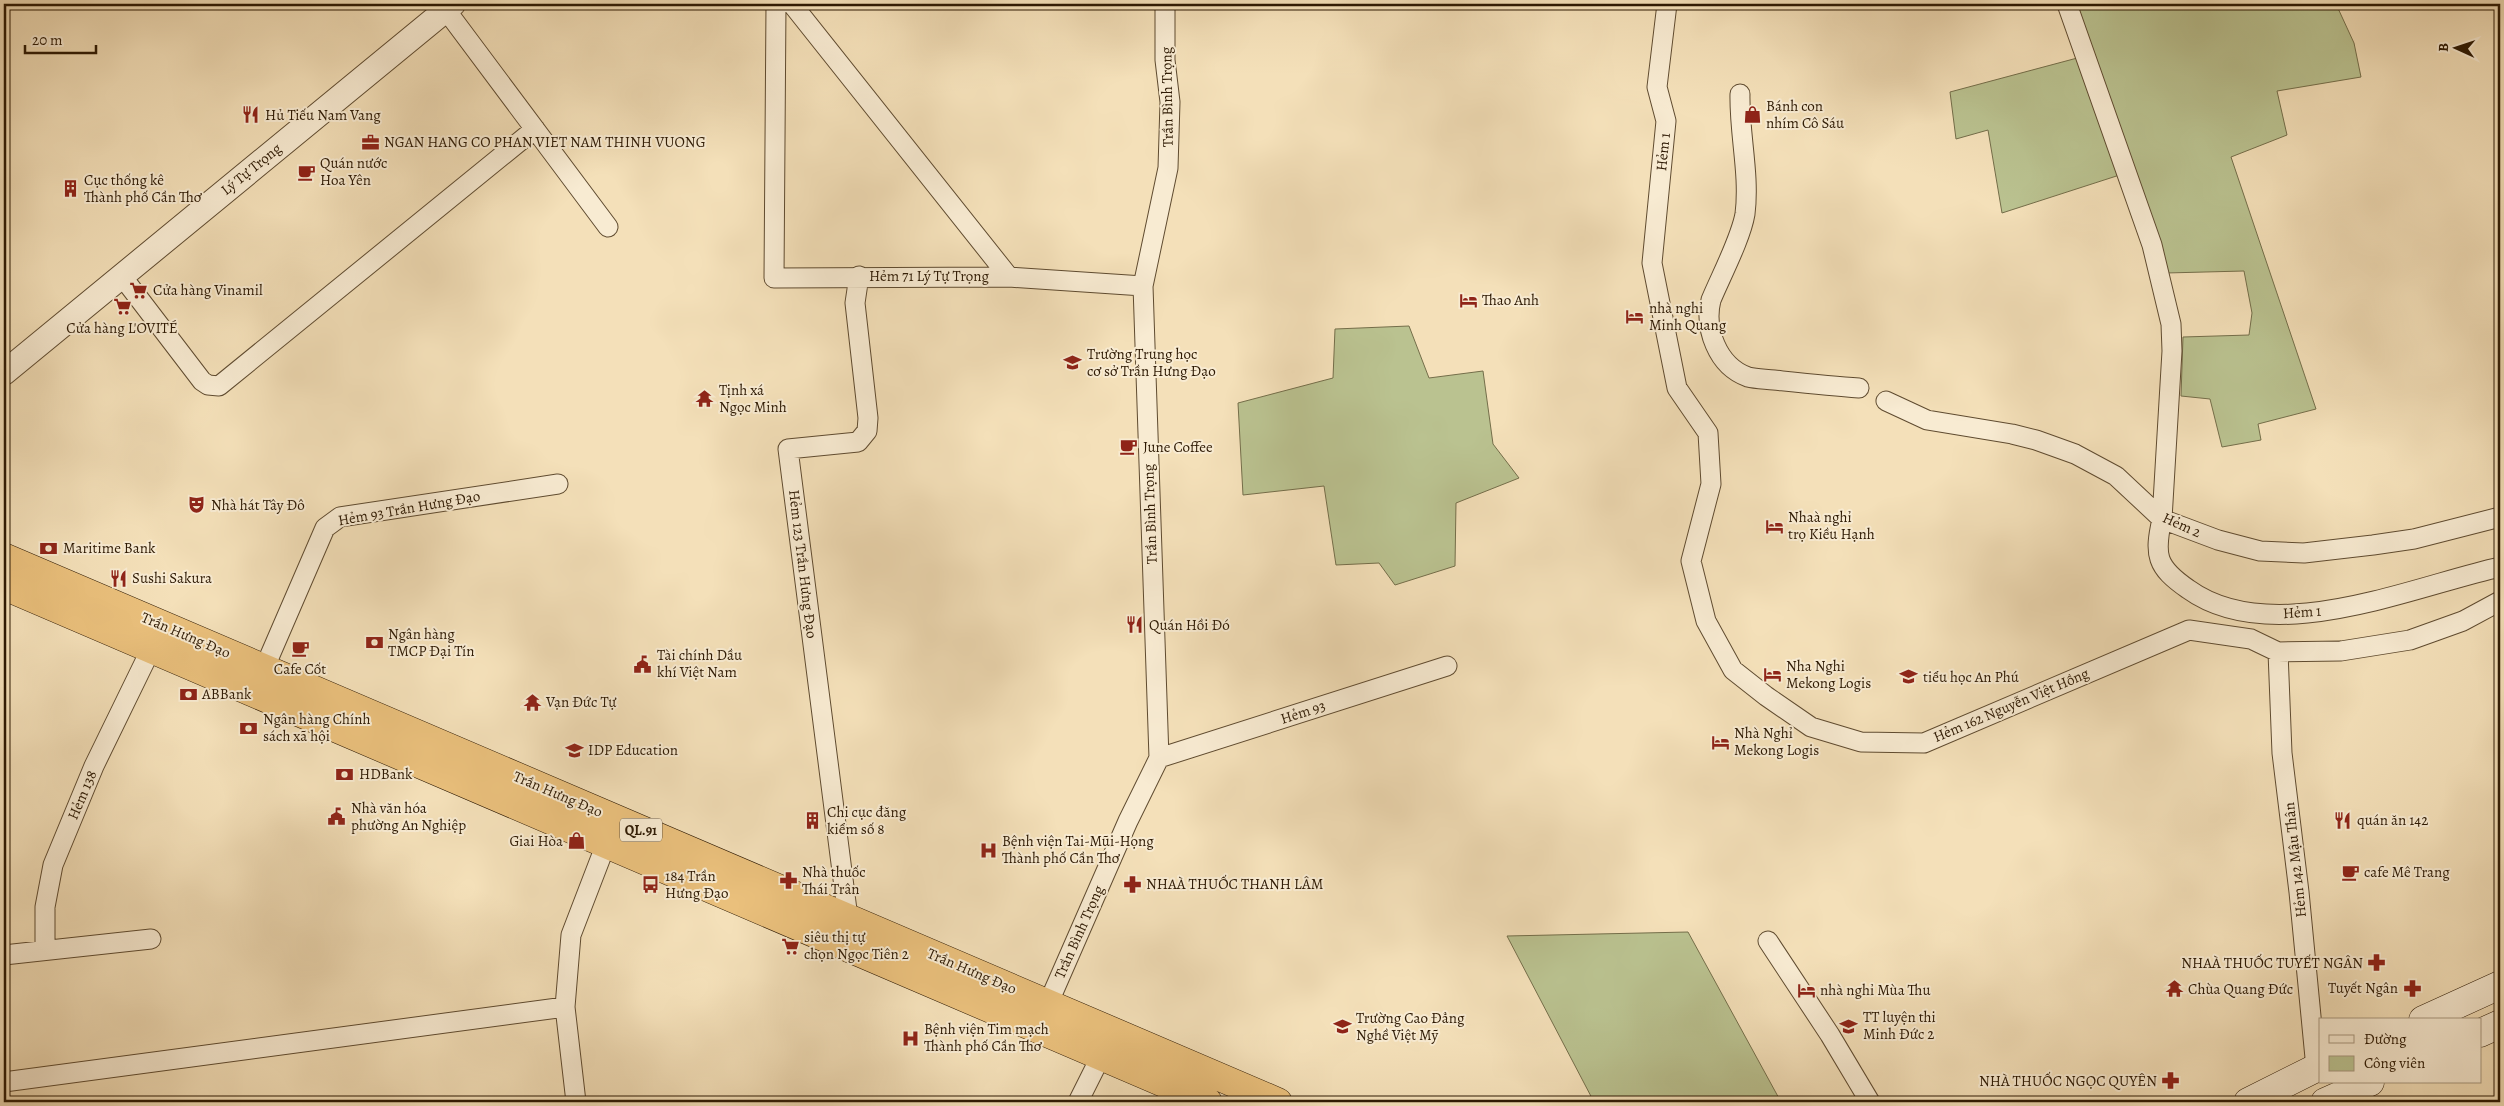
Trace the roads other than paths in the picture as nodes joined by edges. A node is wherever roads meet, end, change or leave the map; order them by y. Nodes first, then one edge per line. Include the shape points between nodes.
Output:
1 (776, 4) edge
2 (792, 4) edge
3 (1165, 4) edge
4 (1667, 4) edge
5 (2067, 4) edge
6 (449, 7) edge
7 (1740, 94) dead end
8 (535, 130) junction
9 (608, 227) dead end
10 (121, 275) junction
11 (859, 276) junction
12 (1009, 277) junction
13 (1143, 286) junction
14 (1660, 302) joint
15 (4, 373) edge
16 (1859, 388) dead end
17 (1886, 400) dead end
18 (558, 484) dead end
19 (2500, 517) edge
20 (2162, 519) junction
21 (4, 557) edge
22 (2500, 567) edge
23 (4, 586) edge
24 (2500, 601) edge
25 (151, 649) junction
26 (2278, 652) junction
27 (1447, 666) dead end
28 (264, 668) junction
29 (1159, 758) junction
30 (606, 844) junction
31 (848, 918) junction
32 (151, 939) dead end
33 (1768, 940) dead end
34 (45, 949) junction
35 (4, 955) edge
36 (2500, 985) edge
37 (1048, 1004) junction
38 (566, 1007) junction
39 (2428, 1018) edge
40 (2500, 1024) edge
41 (2482, 1031) edge
42 (1102, 1056) junction
43 (2318, 1067) edge
44 (4, 1082) edge
45 (2321, 1084) edge
46 (2365, 1084) edge
47 (576, 1102) edge
48 (1078, 1102) edge
49 (1208, 1102) edge
50 (1278, 1102) edge
51 (1870, 1102) edge
52 (2248, 1102) edge
53 (2324, 1102) edge

1 - 11 street, Hẻm 71 Lý Tự Trọng via 774,278
2 - 12 street, Hẻm 71 Lý Tự Trọng
3 - 13 street, Trần Bình Trọng via 1165,60 1170,102 1168,168
4 - 14 street, Hẻm 1 via 1657,87 1666,121 1652,264
5 - 20 street, Hẻm 1 via 2152,245 2171,324
6 - 8 street
6 - 10 street, Lý Tự Trọng
7 - 16 street via 1746,195 1744,215 1711,300 1708,314 1710,333 1730,366 1748,376
8 - 9 street
8 - 10 street via 219,386 202,381
10 - 15 street, Lý Tự Trọng
11 - 12 street, Hẻm 71 Lý Tự Trọng
11 - 31 street, Hẻm 123 Trần Hưng Đạo via 855,302 867,431 858,442 788,449
12 - 13 street
13 - 29 street, Trần Bình Trọng
14 - 26 street, Hẻm 162 Nguyễn Việt Hồng via 1677,388 1708,433 1711,484 1691,560 1706,621 1733,670 1812,727 1861,742 1924,743 2189,630 2252,639
17 - 20 street, Hẻm 2 via 1927,420 2012,434 2075,454 2116,476
18 - 28 street, Hẻm 93 Trần Hưng Đạo via 340,517 332,521 325,528
19 - 20 street, Hẻm 2 via 2414,539 2304,553 2260,551 2218,540
20 - 22 street, Hẻm 1 via 2157,556 2163,568 2176,581 2209,602 2244,612 2319,612 2355,606
21 - 28 highway, Trần Hưng Đạo / QL.91
23 - 25 highway, Trần Hưng Đạo / QL.91
24 - 26 street, Hẻm 162 Nguyễn Việt Hồng via 2463,621 2410,640 2341,651
25 - 30 highway, Trần Hưng Đạo / QL.91
25 - 34 street, Hẻm 138 via 94,766 53,866 46,907
26 - 43 street, Hẻm 142 Mậu Thân via 2282,752
27 - 29 street, Hẻm 93
28 - 31 highway, Trần Hưng Đạo / QL.91
29 - 37 street, Trần Bình Trọng
30 - 38 street via 571,935
30 - 42 highway, Trần Hưng Đạo / QL.91
31 - 37 highway, Trần Hưng Đạo / QL.91
32 - 34 street
33 - 51 street
34 - 35 street
36 - 39 main road
37 - 50 highway, Trần Hưng Đạo / QL.91
38 - 44 street
38 - 47 street
40 - 41 main road
42 - 48 street
42 - 49 highway, Trần Hưng Đạo / QL.91
43 - 52 main road
45 - 53 main road
46 - 53 main road

